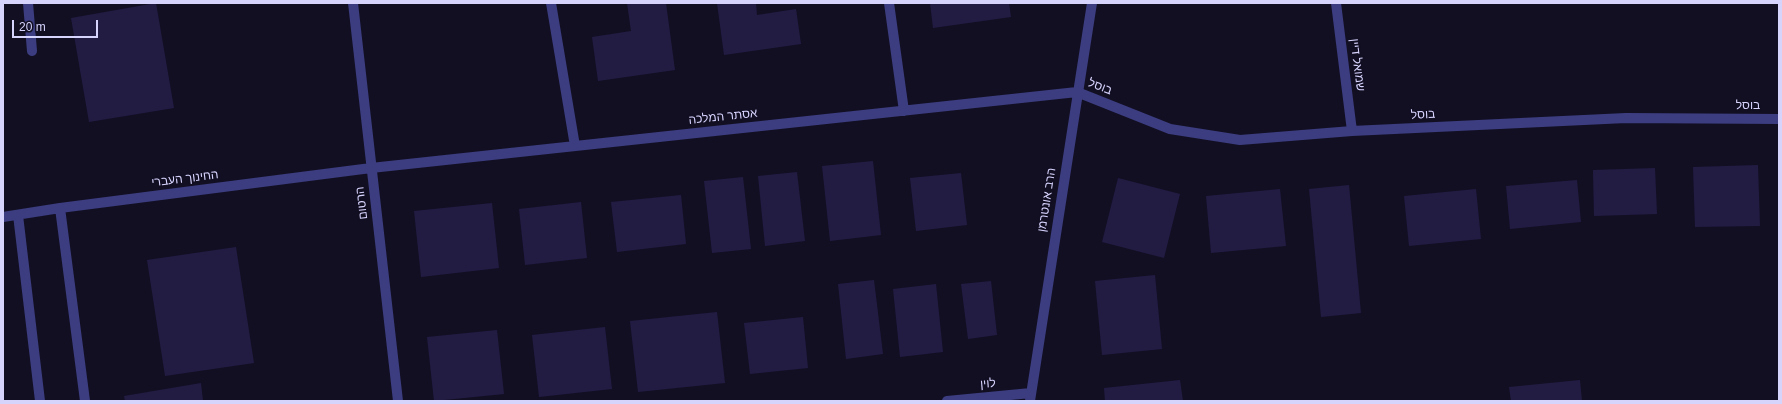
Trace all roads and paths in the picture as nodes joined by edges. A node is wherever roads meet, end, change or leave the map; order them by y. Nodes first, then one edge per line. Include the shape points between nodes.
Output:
1 (28, 3) edge
2 (353, 3) edge
3 (551, 3) edge
4 (889, 3) edge
5 (1092, 3) edge
6 (1336, 3) edge
7 (32, 51) dead end
8 (1077, 92) junction
9 (904, 111) junction
10 (1779, 119) edge
11 (1352, 131) junction
12 (575, 146) junction
13 (371, 168) junction
14 (60, 208) junction
15 (18, 215) junction
16 (3, 217) edge
17 (1030, 397) edge
18 (40, 401) edge
19 (85, 401) edge
20 (398, 401) edge
21 (947, 401) edge

1 - 7 street
2 - 13 street, הרטום
3 - 12 street
4 - 9 street
5 - 8 street, הרב אונטרמן
6 - 11 street, שמואל דיין
8 - 9 street, אסתר המלכה
8 - 11 street, בוסל via 1170,129 1240,140
8 - 17 street, הרב אונטרמן
9 - 12 street, אסתר המלכה
10 - 11 street, בוסל via 1626,118
12 - 13 street, אסתר המלכה
13 - 14 street, החינוך העברי
13 - 20 street, הרטום
14 - 15 street, החינוך העברי
14 - 19 street
15 - 16 street, החינוך העברי
15 - 18 street
17 - 21 street, לוין

